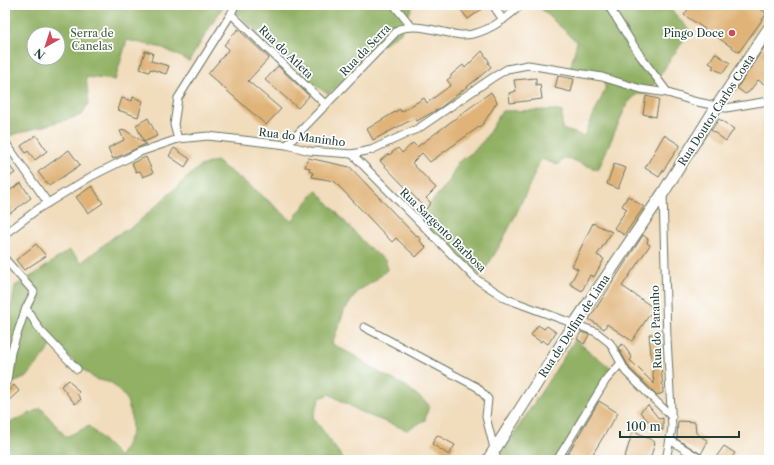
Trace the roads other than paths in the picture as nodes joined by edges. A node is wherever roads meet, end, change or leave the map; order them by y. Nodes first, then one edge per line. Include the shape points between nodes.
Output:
1 (235, 5) edge
2 (394, 5) edge
3 (493, 5) edge
4 (521, 5) edge
5 (608, 5) edge
6 (231, 14) junction
7 (504, 20) junction
8 (411, 26) junction
9 (769, 28) edge
10 (668, 92) junction
11 (769, 101) edge
12 (326, 105) junction
13 (717, 106) junction
14 (178, 139) junction
15 (287, 145) junction
16 (8, 146) dead end
17 (352, 154) junction
18 (663, 194) junction
19 (48, 203) junction
20 (5, 234) edge
21 (5, 259) edge
22 (26, 308) junction
23 (575, 323) junction
24 (364, 327) dead end
25 (621, 363) junction
26 (77, 369) dead end
27 (6, 380) edge
28 (672, 417) junction
29 (670, 440) junction
30 (496, 455) edge
31 (488, 460) edge
32 (557, 460) edge
33 (666, 460) edge
34 (702, 460) edge

1 - 6 street
2 - 8 street
3 - 7 street
4 - 7 street
5 - 10 street via 641,57
6 - 12 street, Rua do Atleta
6 - 14 street via 178,98 174,125
7 - 8 street via 479,32 461,35
8 - 12 street, Rua da Serra via 399,29
9 - 13 main road, Rua Doutor Carlos Costa
10 - 13 street, Rua do Maninho
10 - 17 street, Rua do Maninho via 641,89 602,77 528,65 507,70 492,78 419,128 372,150
11 - 13 street, Rua do Maninho via 726,108
12 - 15 street, Rua da Serra
13 - 18 main road, Rua Doutor Carlos Costa
14 - 15 street, Rua do Maninho via 208,136
14 - 19 street, Rua do Maninho via 140,152 92,176
15 - 17 street, Rua do Maninho via 310,151
16 - 19 street
17 - 23 street, Rua Sargento Barbosa via 476,279 507,299
18 - 23 main road, Rua de Delfim de Lima
18 - 28 street, Rua do Paranho
19 - 20 street, Rua do Maninho
21 - 22 street via 34,292
22 - 26 street via 40,330
22 - 27 street via 11,352
23 - 25 street, Rua Sargento Barbosa via 596,332 610,344
23 - 30 main road, Rua de Delfim de Lima
24 - 30 street via 477,387 488,399 486,417
25 - 28 street, Rua Sargento Barbosa via 626,372
25 - 32 street via 606,380
28 - 29 street, Rua do Paranho
29 - 33 street, Rua do Paranho
29 - 34 street
30 - 31 main road, Rua de Delfim de Lima

